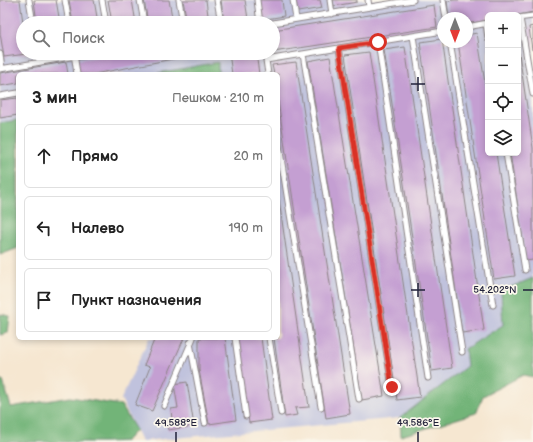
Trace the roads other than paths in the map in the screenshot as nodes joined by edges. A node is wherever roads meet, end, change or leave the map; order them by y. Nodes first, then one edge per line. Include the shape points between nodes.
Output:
1 (29, 0) edge
2 (65, 0) edge
3 (102, 0) edge
4 (140, 0) edge
5 (179, 0) edge
6 (217, 0) edge
7 (257, 0) edge
8 (293, 0) edge
9 (330, 0) edge
10 (368, 0) edge
11 (414, 0) edge
12 (443, 0) edge
13 (406, 1) edge
14 (369, 7) junction
15 (445, 12) edge
16 (332, 14) junction
17 (32, 16) edge
18 (68, 16) edge
19 (105, 16) edge
20 (143, 16) edge
21 (182, 16) edge
22 (220, 16) edge
23 (259, 16) edge
24 (533, 16) edge
25 (521, 18) edge
26 (296, 19) junction
27 (280, 22) edge
28 (485, 24) edge
29 (473, 26) edge
30 (521, 29) edge
31 (437, 32) edge
32 (413, 36) junction
33 (378, 42) junction
34 (339, 48) junction
35 (451, 48) edge
36 (0, 54) edge
37 (303, 54) junction
38 (280, 58) edge
39 (49, 60) edge
40 (75, 60) edge
41 (266, 60) edge
42 (39, 62) joint
43 (1, 68) edge
44 (77, 72) edge
45 (268, 72) edge
46 (16, 93) edge
47 (533, 94) edge
48 (0, 96) edge
49 (280, 151) edge
50 (506, 156) edge
51 (525, 270) dead end
52 (493, 305) dead end
53 (235, 340) edge
54 (269, 340) edge
55 (192, 341) edge
56 (462, 352) dead end
57 (428, 378) dead end
58 (392, 387) dead end
59 (359, 399) dead end
60 (164, 406) dead end
61 (321, 407) dead end
62 (281, 413) dead end
63 (246, 416) dead end
64 (205, 423) dead end

1 - 17 lane
2 - 18 lane
3 - 19 lane
4 - 20 lane
5 - 21 lane
6 - 22 lane
7 - 23 lane
8 - 26 lane
9 - 16 lane
10 - 14 lane
11 - 13 lane
12 - 15 lane
13 - 14 lane
14 - 16 lane
16 - 26 lane
24 - 25 lane
26 - 27 lane
28 - 29 lane
30 - 47 lane
31 - 32 lane
32 - 33 lane
32 - 56 lane
33 - 34 lane
33 - 57 lane
34 - 37 lane
34 - 58 lane
35 - 52 lane
36 - 43 lane
37 - 38 lane
37 - 59 lane
39 - 42 lane
40 - 44 lane
41 - 45 lane
42 - 43 lane
46 - 48 lane
49 - 61 lane
50 - 51 lane
53 - 63 lane
54 - 62 lane
55 - 60 lane
55 - 64 lane

